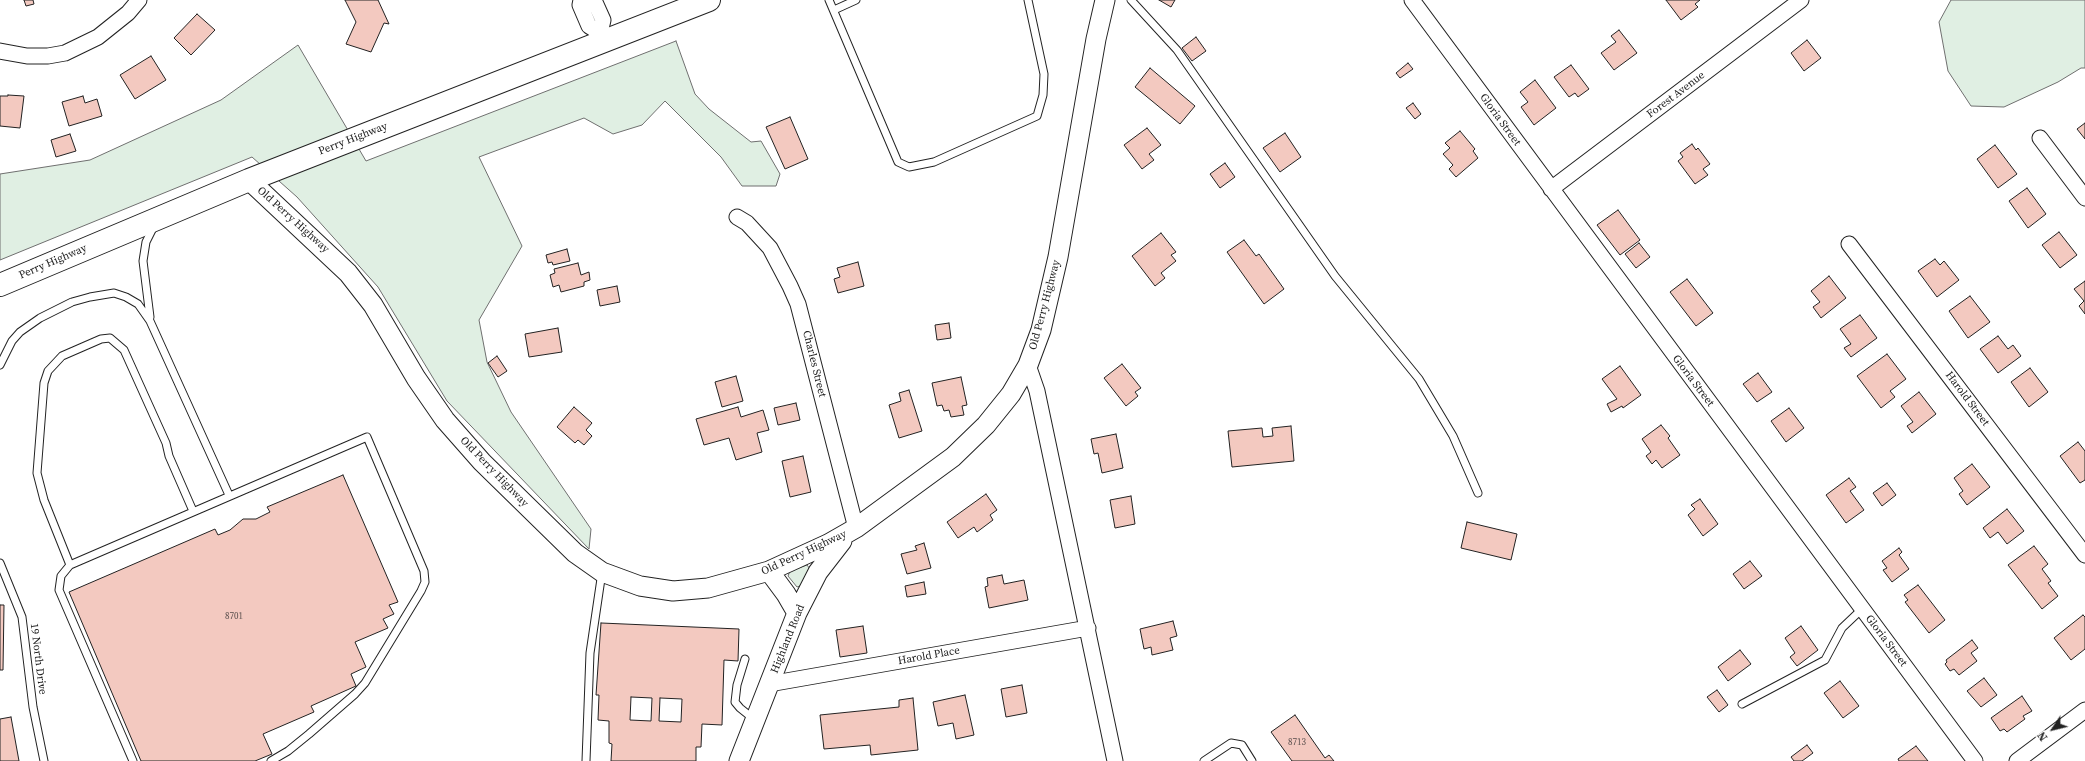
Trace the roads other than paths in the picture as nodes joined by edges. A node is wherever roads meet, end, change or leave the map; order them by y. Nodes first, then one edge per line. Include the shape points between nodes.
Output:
1 (139, 0) edge
2 (581, 0) edge
3 (594, 0) edge
4 (709, 0) edge
5 (829, 0) edge
6 (856, 0) edge
7 (1028, 0) edge
8 (1105, 0) edge
9 (1131, 0) edge
10 (1412, 0) edge
11 (1801, 0) edge
12 (834, 10) junction
13 (602, 37) junction
14 (0, 51) edge
15 (2040, 138) dead end
16 (249, 180) junction
17 (1551, 189) junction
18 (2085, 198) edge
19 (164, 215) junction
20 (737, 217) dead end
21 (1849, 244) dead end
22 (0, 285) edge
23 (150, 321) junction
24 (0, 365) edge
25 (1024, 372) junction
26 (1478, 493) dead end
27 (229, 495) junction
28 (193, 510) junction
29 (856, 528) junction
30 (2085, 555) edge
31 (0, 563) edge
32 (70, 565) junction
33 (769, 570) junction
34 (602, 572) junction
35 (1862, 609) junction
36 (797, 613) junction
37 (1088, 628) junction
38 (745, 659) dead end
39 (769, 684) junction
40 (1742, 704) dead end
41 (2085, 710) edge
42 (755, 720) junction
43 (44, 761) edge
44 (133, 761) edge
45 (271, 761) edge
46 (586, 761) edge
47 (739, 761) edge
48 (1115, 761) edge
49 (1204, 761) edge
50 (1252, 761) edge
51 (1975, 761) edge
52 (2017, 761) edge

1 - 14 street via 128,13 98,37 65,53 27,56
2 - 13 street via 580,5 589,26
3 - 13 street via 603,20
4 - 13 main road, Perry Highway
5 - 12 lane
6 - 12 lane
7 - 12 lane via 1044,74 1043,95 1037,116 934,162 909,167 898,162
8 - 25 street, Old Perry Highway via 1058,257 1041,330
9 - 26 lane via 1177,50 1335,276 1419,379 1452,436
10 - 17 street, Gloria Street
11 - 17 street, Forest Avenue
13 - 16 main road, Perry Highway
15 - 18 street
16 - 19 main road, Perry Highway
16 - 34 street, Old Perry Highway via 348,273 373,306 429,398 462,441 575,553
17 - 35 street, Gloria Street
19 - 22 main road, Perry Highway
19 - 23 lane via 149,233 144,251 143,270
20 - 29 street, Charles Street via 747,223 770,248 793,292 803,320
21 - 30 street, Harold Street
23 - 24 lane via 138,304 126,297 114,293 90,297 60,308 30,324 12,341
23 - 27 lane
25 - 29 street, Old Perry Highway via 1002,406 970,442
25 - 37 street via 1037,391
27 - 28 lane
27 - 45 lane via 367,437 424,571 425,582 421,591 365,682 309,734
28 - 32 lane
28 - 32 lane via 169,456 166,442 124,350 110,338 101,339 62,356 48,371 44,383 38,473 44,500
29 - 33 street, Old Perry Highway via 828,544
29 - 36 street, Highland Road via 826,559
31 - 43 lane, 19 North Drive via 22,617 34,713
32 - 44 lane via 61,576 59,590
33 - 34 street, Old Perry Highway via 708,588 673,591 640,586
33 - 36 street
34 - 46 lane via 590,653
35 - 40 lane via 1842,628 1825,660
35 - 51 street, Gloria Street
36 - 39 street, Highland Road
37 - 39 street, Harold Place
37 - 48 street
38 - 42 lane via 735,702
39 - 42 street, Highland Road
41 - 52 street
42 - 47 street, Highland Road
49 - 50 lane via 1231,743 1242,745

